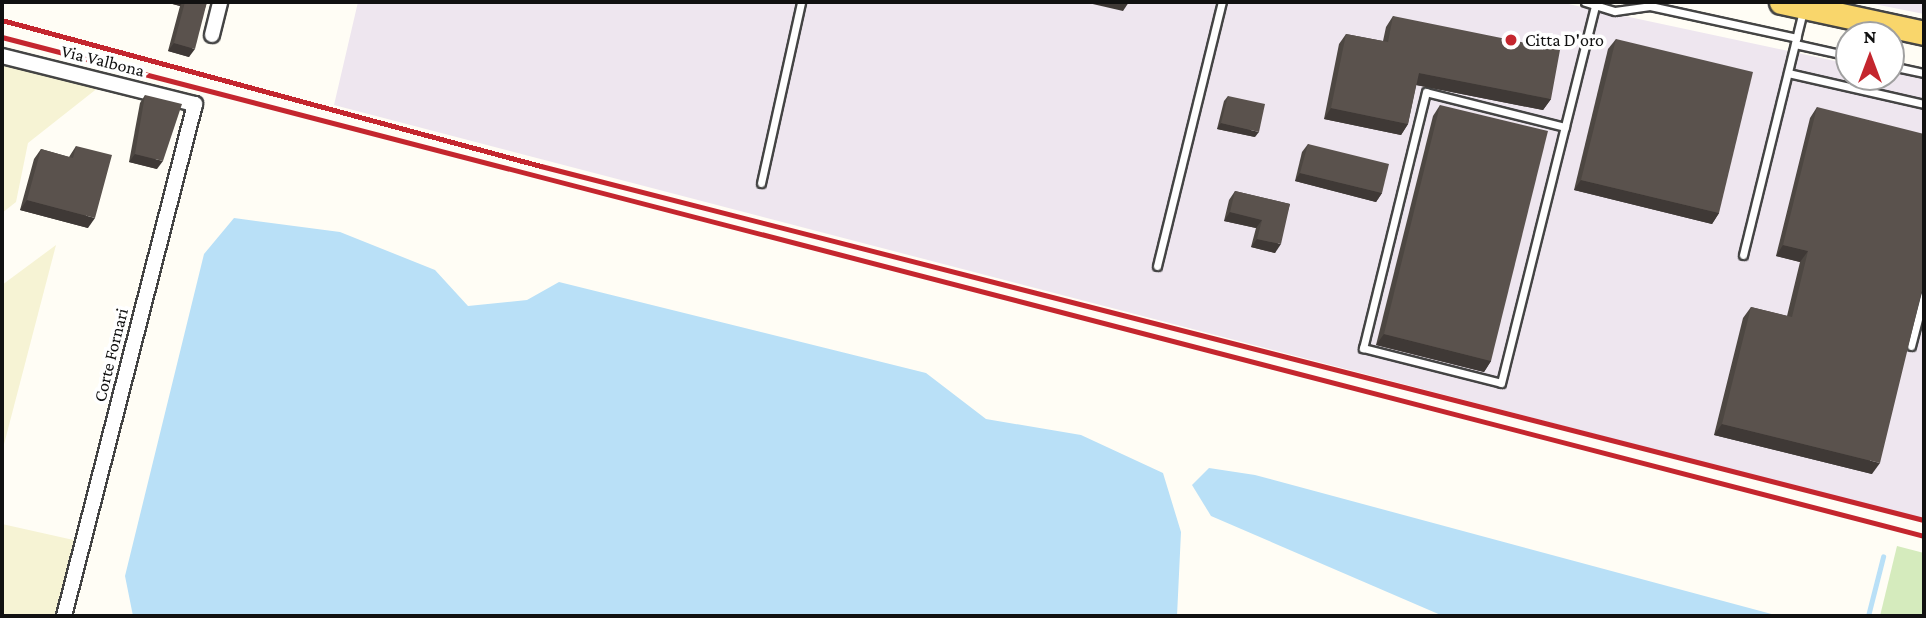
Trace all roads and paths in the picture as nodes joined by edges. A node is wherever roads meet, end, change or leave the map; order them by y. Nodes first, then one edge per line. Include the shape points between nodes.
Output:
1 (220, 2) edge
2 (802, 2) edge
3 (1222, 2) edge
4 (1586, 2) edge
5 (1792, 4) edge
6 (1595, 7) junction
7 (1924, 33) edge
8 (212, 35) dead end
9 (1796, 41) junction
10 (1835, 52) edge
11 (2, 56) edge
12 (1905, 68) edge
13 (1788, 73) junction
14 (1924, 73) edge
15 (195, 104) joint
16 (1924, 104) edge
17 (1564, 127) junction
18 (761, 183) dead end
19 (1743, 255) dead end
20 (1157, 266) dead end
21 (1924, 296) edge
22 (1911, 345) edge
23 (64, 616) edge

1 - 8 street
2 - 18 lane
3 - 20 lane
4 - 6 lane
5 - 7 main road
5 - 9 lane
6 - 9 lane via 1650,6
6 - 17 lane
9 - 10 lane
9 - 13 lane
11 - 15 street, Via Valbona
12 - 14 lane
13 - 16 lane
13 - 19 lane
15 - 23 street, Corte Fornari
17 - 17 lane via 1501,383 1363,348 1426,92
21 - 22 lane

